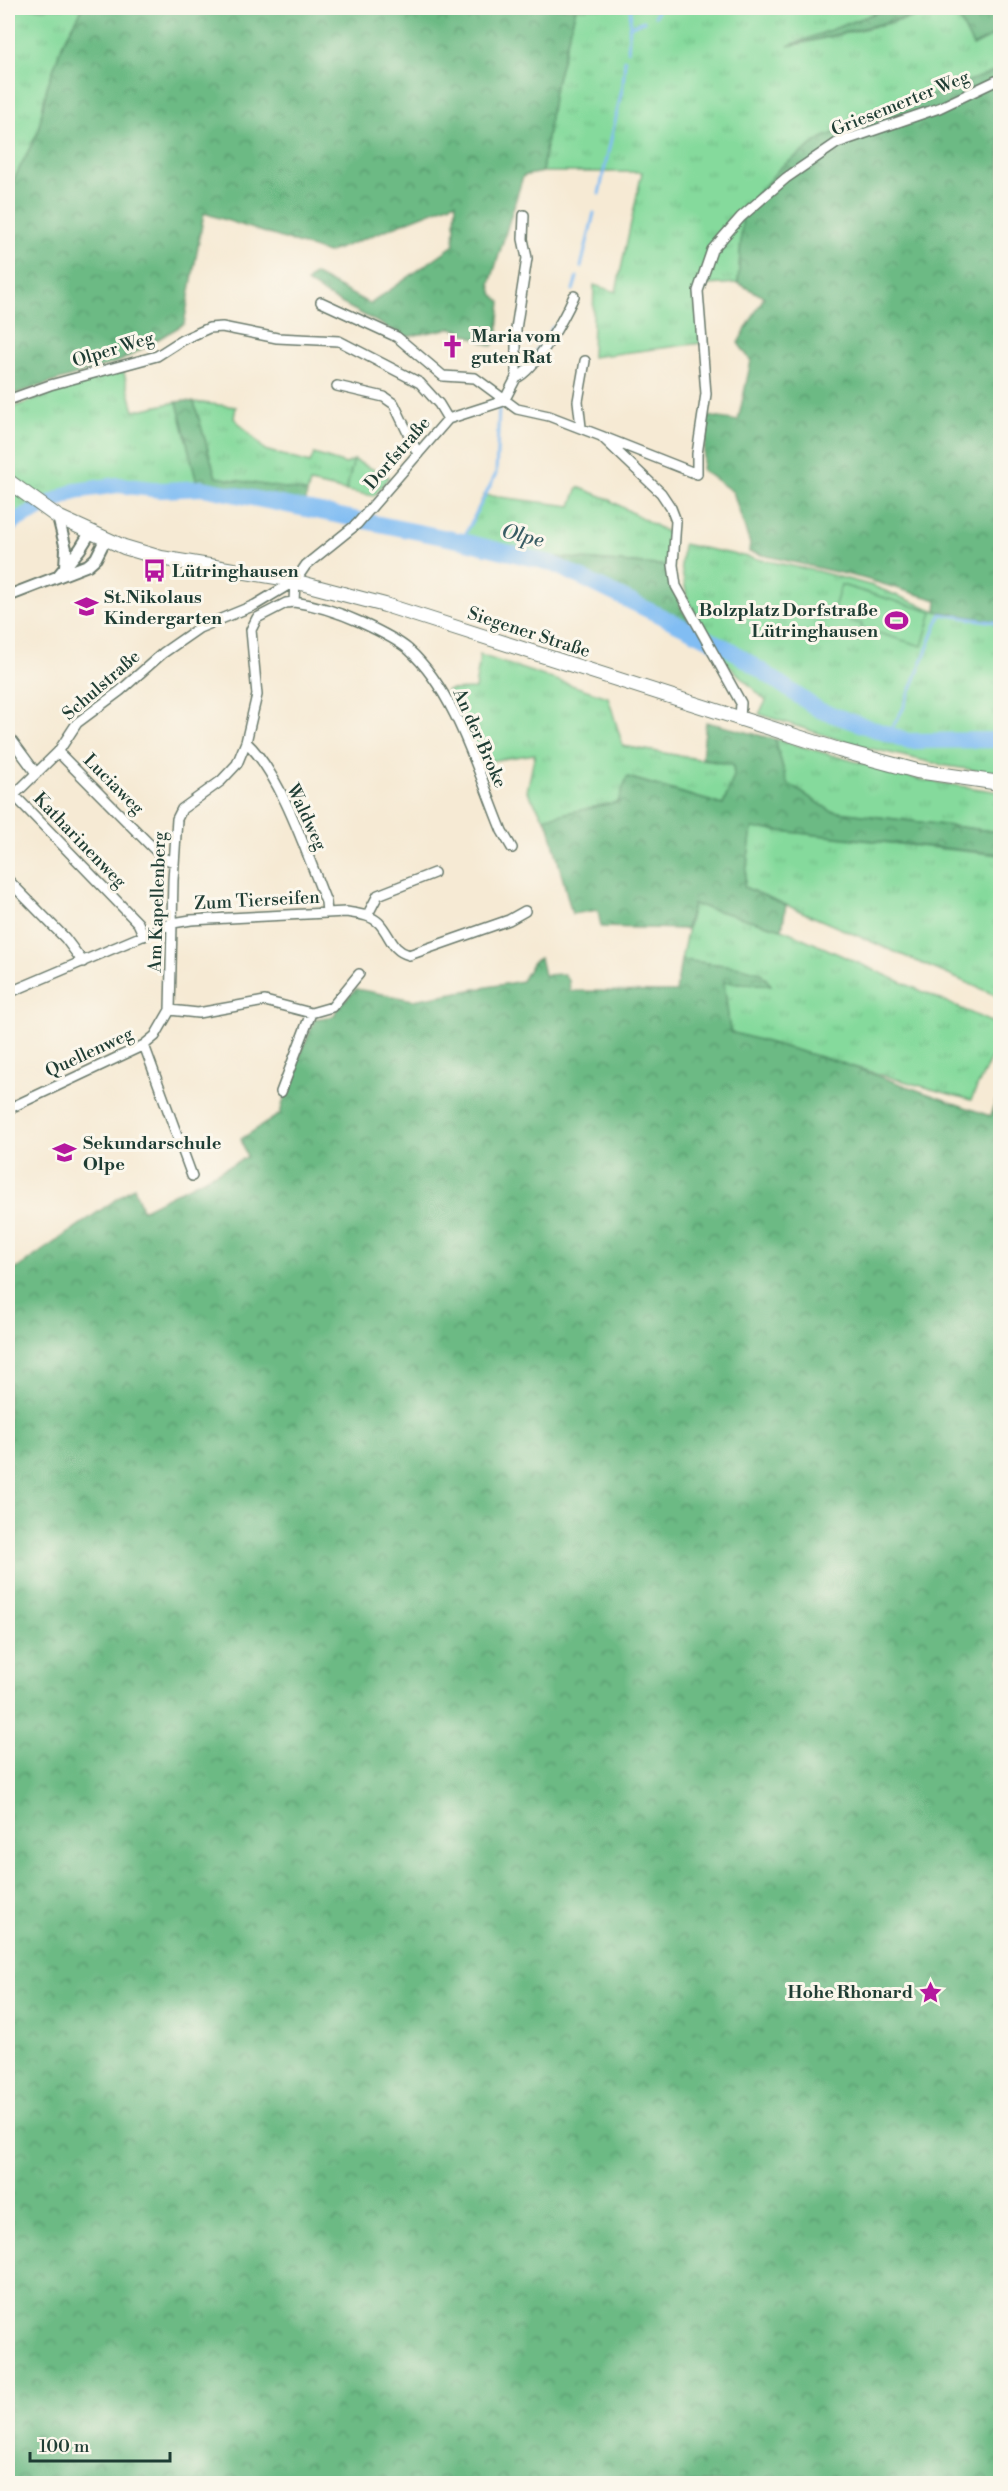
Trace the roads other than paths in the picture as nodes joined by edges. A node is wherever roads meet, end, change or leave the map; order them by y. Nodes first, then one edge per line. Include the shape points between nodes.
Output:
1 (1000, 79) edge
2 (524, 215) dead end
3 (574, 296) dead end
4 (321, 302) dead end
5 (585, 361) dead end
6 (516, 378) junction
7 (337, 386) dead end
8 (8, 400) edge
9 (504, 400) junction
10 (448, 419) junction
11 (581, 427) junction
12 (601, 436) junction
13 (418, 454) junction
14 (8, 481) edge
15 (58, 517) junction
16 (90, 533) junction
17 (105, 540) junction
18 (61, 572) junction
19 (295, 581) junction
20 (8, 596) edge
21 (294, 602) junction
22 (740, 718) junction
23 (8, 735) edge
24 (246, 742) junction
25 (58, 752) junction
26 (36, 773) junction
27 (1000, 783) edge
28 (11, 798) edge
29 (512, 848) dead end
30 (174, 862) junction
31 (434, 873) dead end
32 (8, 880) edge
33 (525, 911) dead end
34 (327, 912) junction
35 (367, 916) junction
36 (174, 923) junction
37 (144, 936) junction
38 (82, 962) junction
39 (359, 974) dead end
40 (8, 993) edge
41 (170, 1010) junction
42 (311, 1013) junction
43 (144, 1045) junction
44 (281, 1092) dead end
45 (8, 1108) edge
46 (192, 1176) dead end

1 - 12 street, Griesemerter Weg via 939,108 837,143 786,178 741,217 712,249 698,291 706,394 697,474
2 - 6 street via 522,239 527,258 516,329
3 - 6 street via 553,335 527,370
4 - 9 street via 397,337 443,376 475,378
5 - 11 street via 578,401
6 - 9 street
7 - 13 street via 384,397 394,404
8 - 10 street, Olper Weg via 157,356 182,340 209,328 222,327 277,338 339,341 420,383
9 - 10 street, Dorfstraße
9 - 11 street via 517,409
10 - 13 street, Dorfstraße
11 - 12 street
12 - 22 street via 661,493 671,508 676,521 673,575 741,704
13 - 19 street, Dorfstraße via 357,524 306,565
14 - 15 main road, Siegener Straße
15 - 16 main road, Siegener Straße
15 - 18 street via 66,549
16 - 17 main road, Siegener Straße
16 - 18 street
17 - 18 street via 88,565
17 - 19 main road, Siegener Straße via 161,558
18 - 20 street
19 - 21 street
19 - 22 main road, Siegener Straße via 385,605
19 - 25 street, Schulstraße via 199,628 163,653 78,723
21 - 24 street, Am Kapellenberg via 258,618 251,630 257,694
21 - 29 street, An der Broke via 373,628 407,648 423,666 443,692
22 - 27 main road, Siegener Straße via 891,765
23 - 26 street
24 - 30 street, Am Kapellenberg via 237,764 221,781 182,809 177,819
24 - 34 street, Waldweg via 258,753 298,829
25 - 26 street, Schulstraße
25 - 30 street, Luciaweg via 163,858
26 - 28 street, Schulstraße
28 - 37 street, Katharinenweg via 138,923
30 - 36 street, Am Kapellenberg
31 - 35 street via 378,895
32 - 38 street via 65,938
33 - 35 street via 409,955 400,952 378,922
34 - 35 street, Zum Tierseifen
34 - 36 street, Zum Tierseifen
36 - 37 street, Zum Tierseifen
36 - 41 street, Am Kapellenberg
37 - 38 street, Zum Tierseifen
38 - 40 street, Zum Tierseifen
39 - 42 street via 332,1007
41 - 42 street via 210,1012 265,1001
41 - 43 street, Quellenweg via 155,1036
42 - 44 street
43 - 45 street, Quellenweg
43 - 46 street

